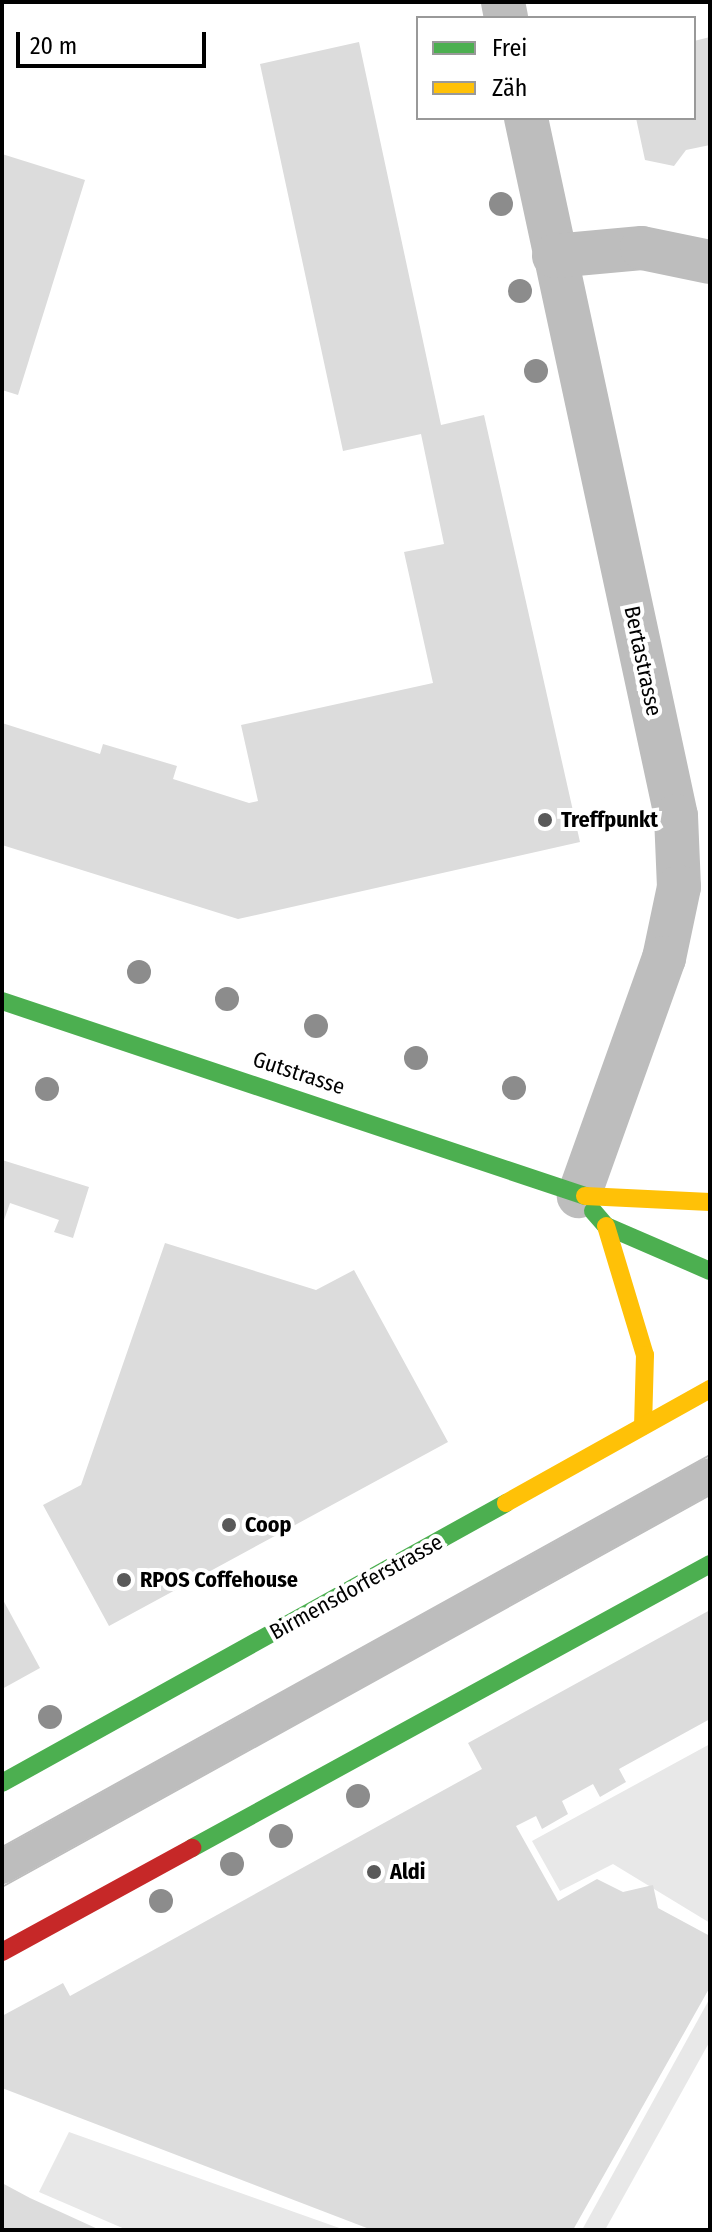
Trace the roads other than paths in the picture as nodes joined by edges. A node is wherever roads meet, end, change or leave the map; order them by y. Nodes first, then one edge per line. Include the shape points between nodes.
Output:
1 (526, 120) edge
2 (554, 256) junction
3 (710, 262) edge
4 (2, 1001) edge
5 (710, 1202) edge
6 (593, 1211) junction
7 (710, 1271) edge
8 (710, 1389) edge
9 (643, 1426) junction
10 (710, 1475) edge
11 (710, 1564) edge
12 (2, 1783) edge
13 (2, 1867) edge
14 (2, 1952) edge

1 - 2 street, Bertastrasse
2 - 3 street via 642,248
2 - 6 street, Bertastrasse via 676,816 679,887
4 - 6 main road, Gutstrasse via 472,1153
5 - 6 main road, Gutstrasse
6 - 7 main road, Gutstrasse
6 - 9 main road via 645,1355
8 - 9 main road, Birmensdorferstrasse
9 - 12 main road, Birmensdorferstrasse
10 - 13 lane
11 - 14 main road

